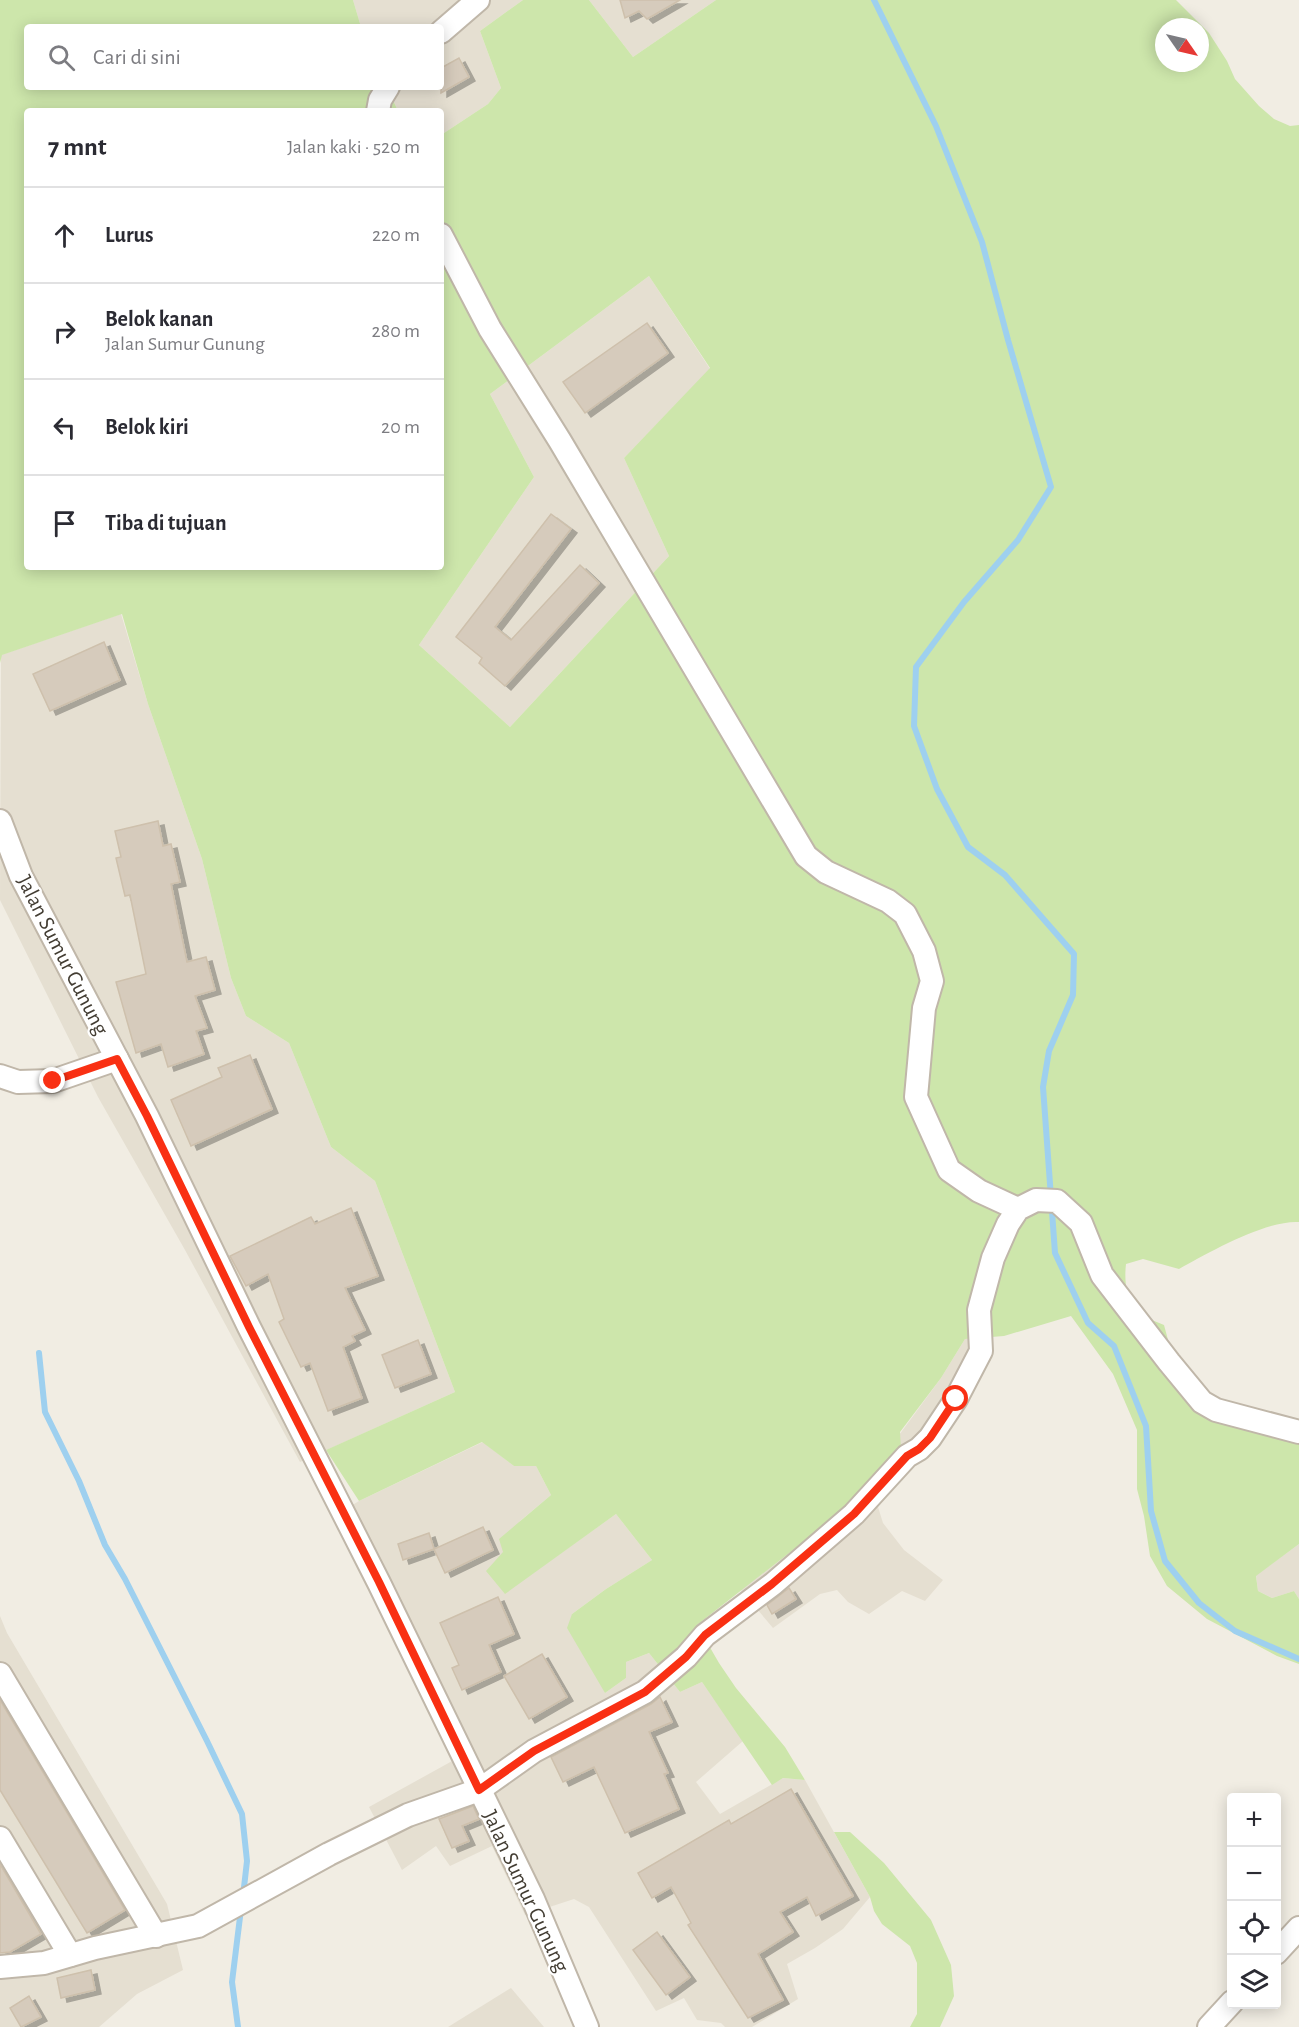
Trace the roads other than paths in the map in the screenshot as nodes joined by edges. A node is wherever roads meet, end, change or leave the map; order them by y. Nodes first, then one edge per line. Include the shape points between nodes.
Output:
1 (478, 0) edge
2 (444, 29) edge
3 (386, 90) edge
4 (379, 108) edge
5 (444, 241) edge
6 (0, 821) edge
7 (117, 1059) junction
8 (0, 1076) edge
9 (1037, 1203) junction
10 (1299, 1432) edge
11 (0, 1674) edge
12 (479, 1790) junction
13 (0, 1838) edge
14 (1299, 1928) edge
15 (156, 1936) junction
16 (1281, 1948) edge
17 (70, 1955) junction
18 (0, 1967) edge
19 (1227, 2007) edge
20 (586, 2027) edge
21 (1209, 2027) edge

1 - 2 street
3 - 4 street
5 - 9 street via 490,329 806,856 826,872 888,901 906,914 924,951 932,981 924,1008 916,1097 949,1170 979,1191
6 - 7 street, Jalan Sumur Gunung via 21,876
7 - 8 street via 53,1081 18,1082
7 - 12 street, Jalan Sumur Gunung
9 - 10 street via 1081,1223 1102,1275 1202,1402 1216,1410
9 - 12 street via 1008,1224 993,1258 980,1310 981,1351 930,1438 907,1456 854,1514 705,1635 645,1692 534,1751
11 - 15 street
12 - 15 street via 408,1815 198,1926
12 - 20 street, Jalan Sumur Gunung via 533,1899
13 - 17 street
14 - 16 street
15 - 17 street
17 - 18 street via 44,1963
19 - 21 street

